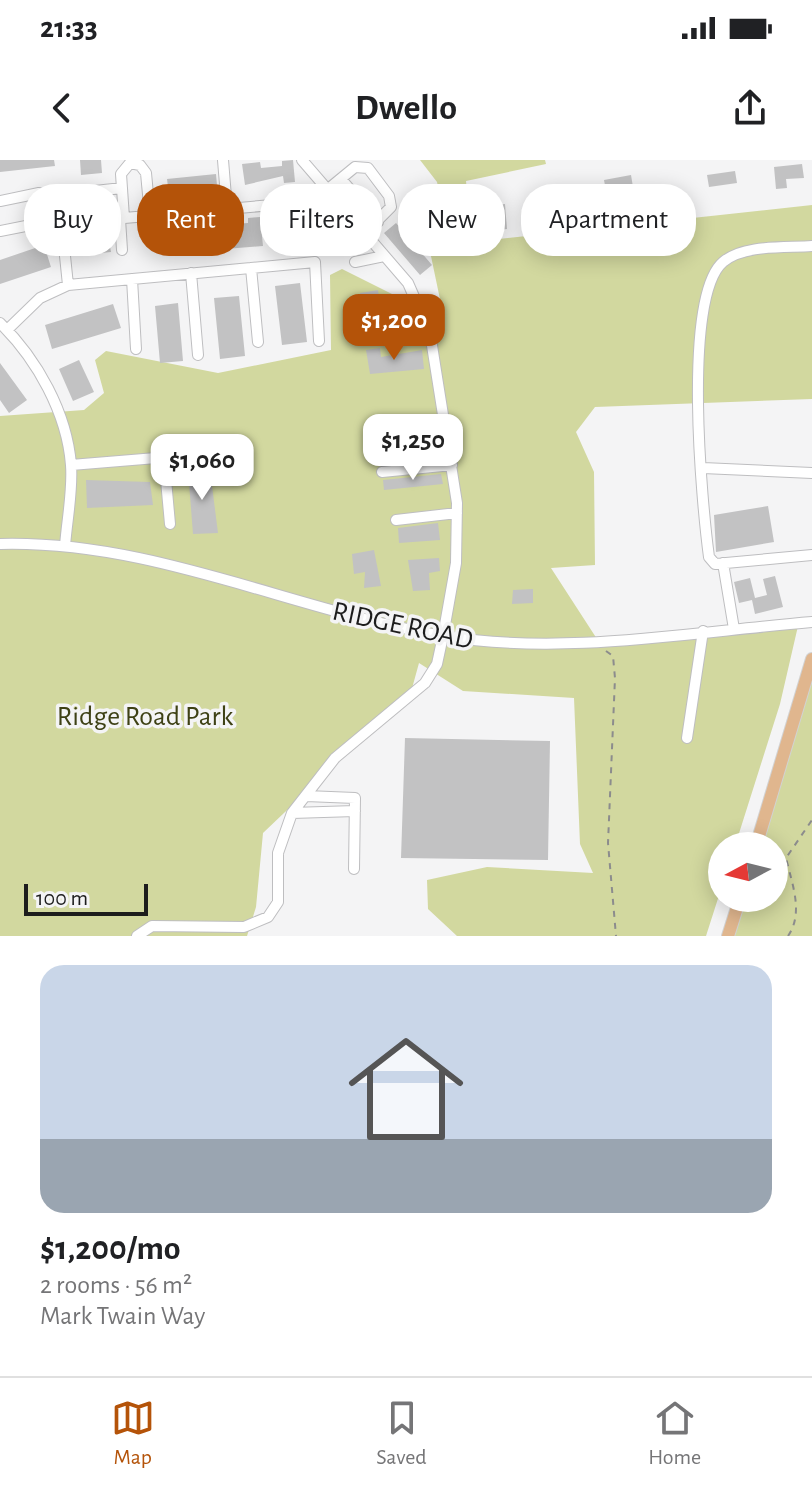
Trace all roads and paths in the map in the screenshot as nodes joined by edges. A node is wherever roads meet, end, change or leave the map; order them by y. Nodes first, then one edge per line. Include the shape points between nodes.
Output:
1 (223, 160) edge
2 (302, 160) edge
3 (141, 162) edge
4 (121, 165) edge
5 (341, 179) junction
6 (147, 184) edge
7 (225, 184) edge
8 (321, 184) edge
9 (334, 184) edge
10 (345, 184) edge
11 (379, 184) edge
12 (122, 188) joint
13 (382, 188) edge
14 (24, 196) edge
15 (121, 198) edge
16 (0, 201) edge
17 (382, 218) edge
18 (24, 226) edge
19 (0, 231) edge
20 (121, 240) edge
21 (812, 246) edge
22 (122, 250) dead end
23 (65, 256) edge
24 (384, 256) joint
25 (355, 262) dead end
26 (251, 268) junction
27 (191, 273) junction
28 (132, 279) junction
29 (68, 285) junction
30 (4, 326) edge
31 (319, 341) dead end
32 (258, 342) dead end
33 (136, 349) dead end
34 (198, 355) dead end
35 (241, 451) dead end
36 (164, 458) junction
37 (71, 465) junction
38 (452, 465) junction
39 (703, 468) junction
40 (382, 472) dead end
41 (812, 473) edge
42 (457, 513) junction
43 (396, 520) dead end
44 (170, 524) dead end
45 (0, 544) edge
46 (65, 546) junction
47 (812, 555) edge
48 (723, 563) junction
49 (812, 622) edge
50 (734, 629) junction
51 (703, 631) junction
52 (443, 636) junction
53 (597, 651) dead end
54 (812, 659) edge
55 (687, 738) dead end
56 (306, 796) junction
57 (355, 811) junction
58 (292, 813) junction
59 (812, 820) edge
60 (760, 832) edge
61 (354, 869) dead end
62 (736, 912) edge
63 (137, 936) edge
64 (616, 936) edge
65 (728, 936) edge
66 (788, 936) edge

1 - 7 street
2 - 8 street
3 - 4 street
3 - 6 street
4 - 12 street
5 - 9 street
5 - 10 street
5 - 11 street via 360,165
12 - 15 street
13 - 17 street via 391,201
14 - 16 street
18 - 19 street
20 - 22 street
21 - 39 street via 732,256 714,276 697,362
23 - 29 street
24 - 25 street
24 - 38 street via 408,283 430,333
26 - 27 street
26 - 31 street via 315,262
26 - 32 street
27 - 28 street
27 - 34 street
28 - 29 street
28 - 33 street
29 - 30 street via 40,298
30 - 37 street via 52,398
35 - 36 street
36 - 37 street
36 - 44 street
37 - 46 street
38 - 40 street
38 - 42 street
39 - 41 street
39 - 48 street via 709,557 715,564
42 - 43 street
42 - 52 street via 456,563
45 - 46 street, RIDGE ROAD
46 - 52 street, RIDGE ROAD via 161,561
47 - 48 street
48 - 50 street
49 - 50 street, RIDGE ROAD
50 - 51 street, RIDGE ROAD
51 - 52 street, RIDGE ROAD via 535,645
51 - 55 street
52 - 56 street via 437,664 425,683 335,758
53 - 64 path via 613,656 615,678 608,829
54 - 60 main road
56 - 57 street via 355,798
56 - 58 street
57 - 58 street
57 - 61 street
58 - 63 street via 278,853 278,902 268,917 244,927 152,926
59 - 66 path via 786,858 797,924
62 - 65 main road

